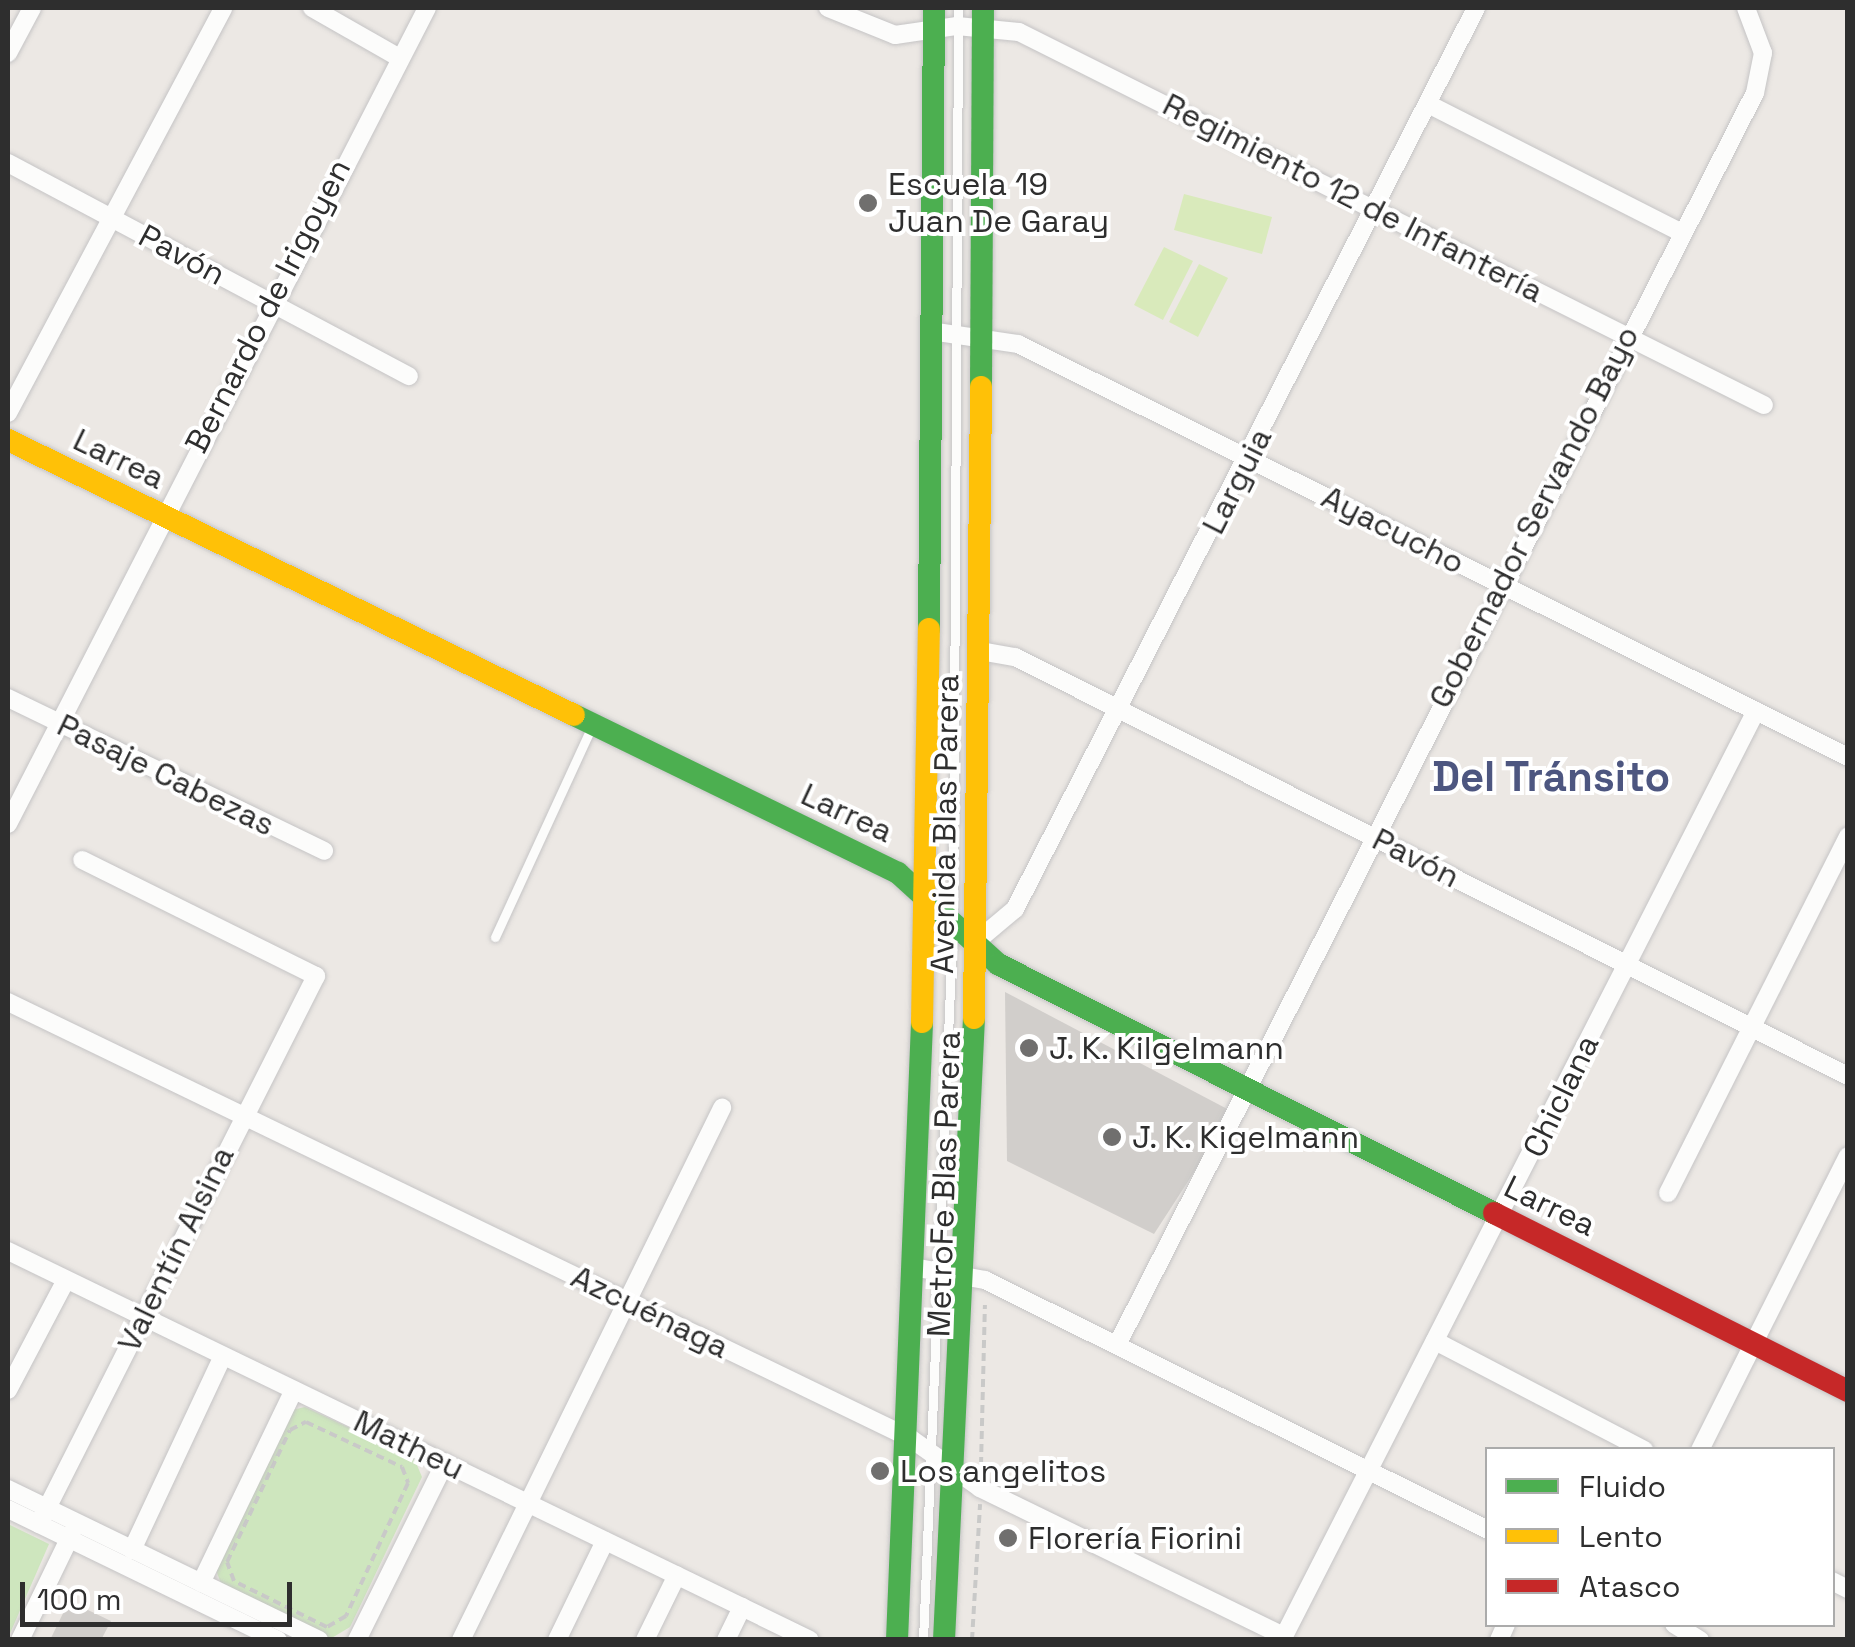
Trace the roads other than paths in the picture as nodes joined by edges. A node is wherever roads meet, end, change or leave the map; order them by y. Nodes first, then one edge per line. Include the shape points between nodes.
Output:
1 (32, 8) edge
2 (223, 8) edge
3 (312, 8) edge
4 (426, 8) edge
5 (828, 8) edge
6 (1476, 8) edge
7 (1746, 8) edge
8 (958, 17) edge
9 (982, 17) edge
10 (934, 19) edge
11 (8, 53) edge
12 (398, 57) junction
13 (1428, 104) junction
14 (8, 163) edge
15 (1376, 209) junction
16 (112, 218) junction
17 (1682, 232) junction
18 (268, 301) junction
19 (930, 331) junction
20 (956, 332) junction
21 (1625, 335) junction
22 (982, 336) junction
23 (409, 376) dead end
24 (1764, 405) dead end
25 (8, 413) edge
26 (8, 440) edge
27 (1249, 457) junction
28 (160, 515) junction
29 (1498, 583) junction
30 (980, 651) junction
31 (8, 698) edge
32 (1117, 710) junction
33 (1756, 711) junction
34 (56, 722) junction
35 (590, 728) junction
36 (1848, 757) edge
37 (8, 824) edge
38 (1372, 835) junction
39 (1848, 836) edge
40 (324, 851) dead end
41 (82, 860) dead end
42 (927, 891) junction
43 (953, 916) junction
44 (495, 937) dead end
45 (978, 940) junction
46 (1625, 965) junction
47 (8, 1002) edge
48 (1750, 1027) junction
49 (1848, 1076) edge
50 (1245, 1089) junction
51 (722, 1108) dead end
52 (242, 1115) junction
53 (1848, 1156) edge
54 (1668, 1193) dead end
55 (1501, 1218) junction
56 (8, 1252) edge
57 (930, 1270) junction
58 (966, 1276) junction
59 (66, 1280) junction
60 (622, 1298) junction
61 (142, 1316) junction
62 (1435, 1341) junction
63 (1755, 1344) junction
64 (1117, 1345) junction
65 (223, 1356) junction
66 (8, 1390) edge
67 (294, 1390) junction
68 (1848, 1391) edge
69 (910, 1438) junction
70 (1638, 1447) edge
71 (1702, 1447) edge
72 (933, 1457) junction
73 (444, 1463) junction
74 (1367, 1469) junction
75 (956, 1472) junction
76 (8, 1489) edge
77 (526, 1502) junction
78 (8, 1509) edge
79 (43, 1516) junction
80 (1485, 1528) edge
81 (73, 1531) junction
82 (606, 1541) junction
83 (132, 1550) junction
84 (677, 1575) junction
85 (201, 1583) junction
86 (742, 1607) junction
87 (1283, 1638) edge
88 (20, 1640) edge
89 (278, 1640) edge
90 (319, 1640) edge
91 (357, 1640) edge
92 (460, 1640) edge
93 (556, 1640) edge
94 (645, 1640) edge
95 (726, 1640) edge
96 (810, 1640) edge
97 (896, 1640) edge
98 (923, 1640) edge
99 (944, 1640) edge

1 - 11 street
2 - 16 street
3 - 12 street
4 - 12 street, Bernardo de Irigoyen
5 - 10 street, Regimiento 12 de Infantería via 895,36
6 - 13 street, Larguia
7 - 17 street, Gobernador Servando Bayo via 1761,71
8 - 9 street, Regimiento 12 de Infantería
8 - 10 street, Regimiento 12 de Infantería
8 - 20 lane, MetroFe Blas Parera
9 - 15 street, Regimiento 12 de Infantería
9 - 22 main road, Avenida Blas Parera
10 - 19 main road, Avenida Blas Parera
12 - 18 street, Bernardo de Irigoyen
13 - 15 street, Larguia
13 - 17 street
14 - 16 street, Pavón
15 - 21 street, Regimiento 12 de Infantería
15 - 27 street, Larguia
16 - 18 street, Pavón
16 - 25 street
17 - 21 street, Gobernador Servando Bayo
18 - 23 street, Pavón
18 - 28 street, Bernardo de Irigoyen
19 - 20 street, Ayacucho
19 - 42 main road, Avenida Blas Parera
20 - 22 street, Ayacucho
20 - 43 lane, MetroFe Blas Parera
21 - 24 street, Regimiento 12 de Infantería
21 - 29 street, Gobernador Servando Bayo
22 - 27 street, Ayacucho via 1018,344
22 - 30 main road, Avenida Blas Parera
26 - 28 main road, Larrea
27 - 29 street, Ayacucho
27 - 32 street, Larguia
28 - 34 street, Bernardo de Irigoyen
28 - 35 main road, Larrea
29 - 33 street, Ayacucho
29 - 38 street, Gobernador Servando Bayo
30 - 32 street, Pavón via 1016,658
30 - 45 main road, Avenida Blas Parera
31 - 34 street, Pasaje Cabezas
32 - 38 street, Pavón
32 - 45 street, Larguia via 1016,908
33 - 36 street, Ayacucho
33 - 46 street, Chiclana
34 - 37 street, Bernardo de Irigoyen
34 - 40 street, Pasaje Cabezas
35 - 42 main road, Larrea
35 - 44 lane
38 - 46 street, Pavón
38 - 50 street, Gobernador Servando Bayo
39 - 48 street
41 - 52 street, Valentín Alsina via 316,976
42 - 43 main road, Larrea
42 - 57 main road, Avenida Blas Parera
43 - 45 main road, Larrea
43 - 57 lane, MetroFe Blas Parera
45 - 50 main road, Larrea via 998,964
45 - 58 main road, Avenida Blas Parera
46 - 48 street, Pavón
46 - 55 street, Chiclana
47 - 52 street, Azcuénaga
48 - 49 street, Pavón
48 - 54 street
50 - 55 main road, Larrea
50 - 64 street, Gobernador Servando Bayo
51 - 60 street
52 - 60 street, Azcuénaga
52 - 61 street, Valentín Alsina
53 - 63 street
55 - 62 street, Chiclana
55 - 63 main road, Larrea
56 - 59 street, Matheu
57 - 58 street
57 - 69 main road, Avenida Blas Parera
57 - 72 lane, MetroFe Blas Parera
58 - 64 street
58 - 75 main road, Avenida Blas Parera
59 - 61 street, Matheu
59 - 66 street
60 - 69 street, Azcuénaga
60 - 77 street
61 - 65 street, Matheu
61 - 79 street, Valentín Alsina
62 - 70 street
62 - 74 street, Chiclana
63 - 68 main road, Larrea
63 - 71 street
64 - 74 street
65 - 67 street, Matheu
65 - 83 street
67 - 73 street, Matheu
67 - 85 street
69 - 72 street, Azcuénaga
69 - 97 main road, Avenida Blas Parera
72 - 75 street, Azcuénaga
72 - 98 lane, MetroFe Blas Parera
73 - 77 street, Matheu
73 - 91 street
74 - 80 street
74 - 87 street, Chiclana
75 - 87 street, Azcuénaga
75 - 99 main road, Avenida Blas Parera
76 - 79 street
77 - 82 street, Matheu
77 - 92 street
78 - 79 street
79 - 81 street
81 - 83 street
81 - 88 street
81 - 89 street
82 - 84 street, Matheu
82 - 93 street
83 - 85 street
84 - 86 street, Matheu
84 - 94 street
85 - 90 street
86 - 95 street
86 - 96 street, Matheu

